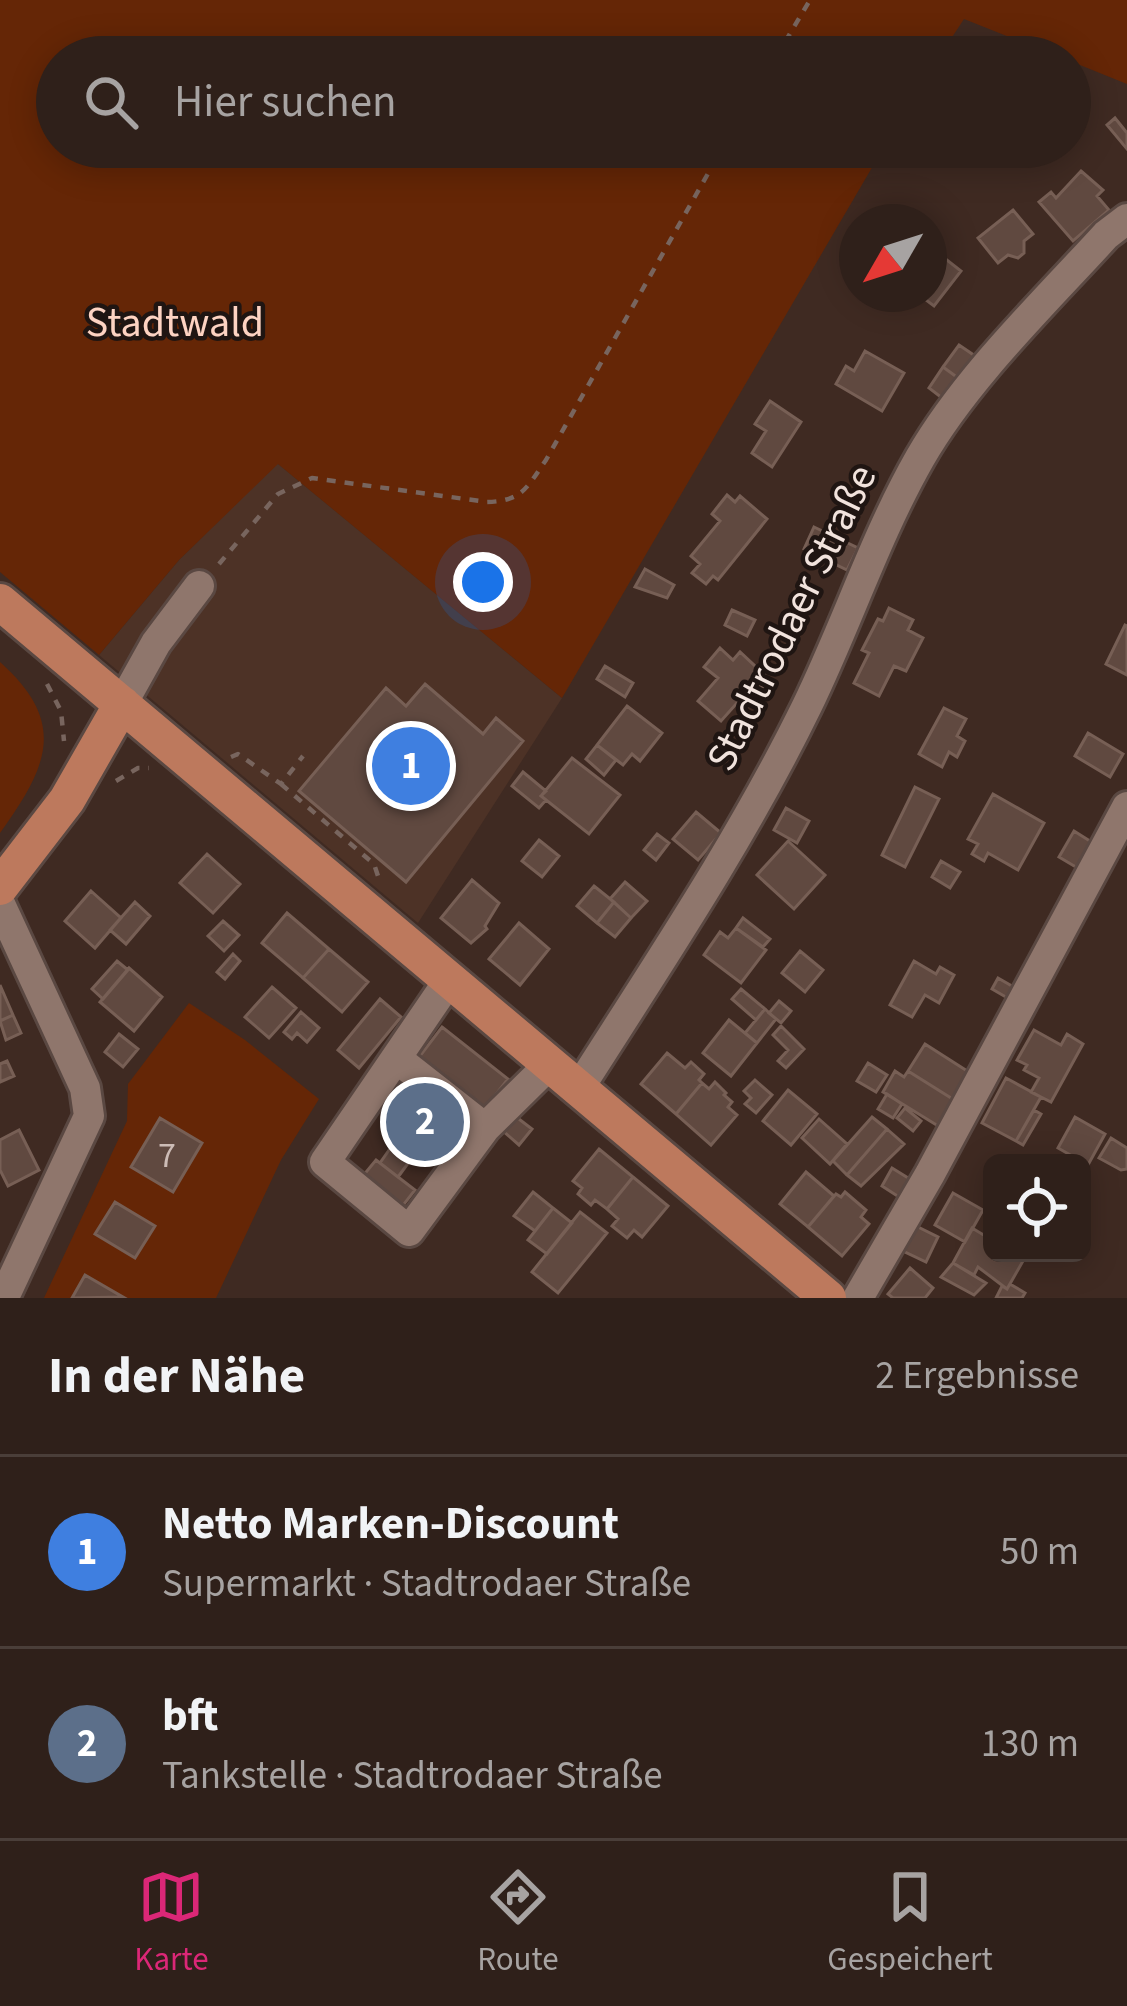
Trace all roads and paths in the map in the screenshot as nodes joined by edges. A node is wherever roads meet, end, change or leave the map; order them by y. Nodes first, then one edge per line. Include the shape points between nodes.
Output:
1 (810, 0) edge
2 (789, 36) edge
3 (711, 168) edge
4 (1127, 219) edge
5 (199, 586) joint
6 (0, 602) edge
7 (46, 682) dead end
8 (122, 704) junction
9 (83, 776) junction
10 (1127, 807) edge
11 (0, 886) edge
12 (0, 904) edge
13 (449, 979) junction
14 (396, 1058) junction
15 (564, 1076) junction
16 (484, 1128) junction
17 (0, 1295) edge
18 (828, 1298) edge
19 (858, 1298) edge

1 - 2 path
3 - 5 path via 524,492 488,502 312,478 278,494
4 - 15 street, Stadtrodaer Straße via 994,358 922,455 807,706 690,914
5 - 8 street
6 - 8 main road
7 - 9 path via 64,727 60,761
8 - 9 main road
8 - 13 main road
9 - 11 main road
10 - 19 street
12 - 17 street via 86,1088 89,1116
13 - 14 street
13 - 15 main road
14 - 16 street
14 - 16 street, Stadtrodaer Straße via 325,1162 409,1231
15 - 16 street, Stadtrodaer Straße
15 - 18 main road

